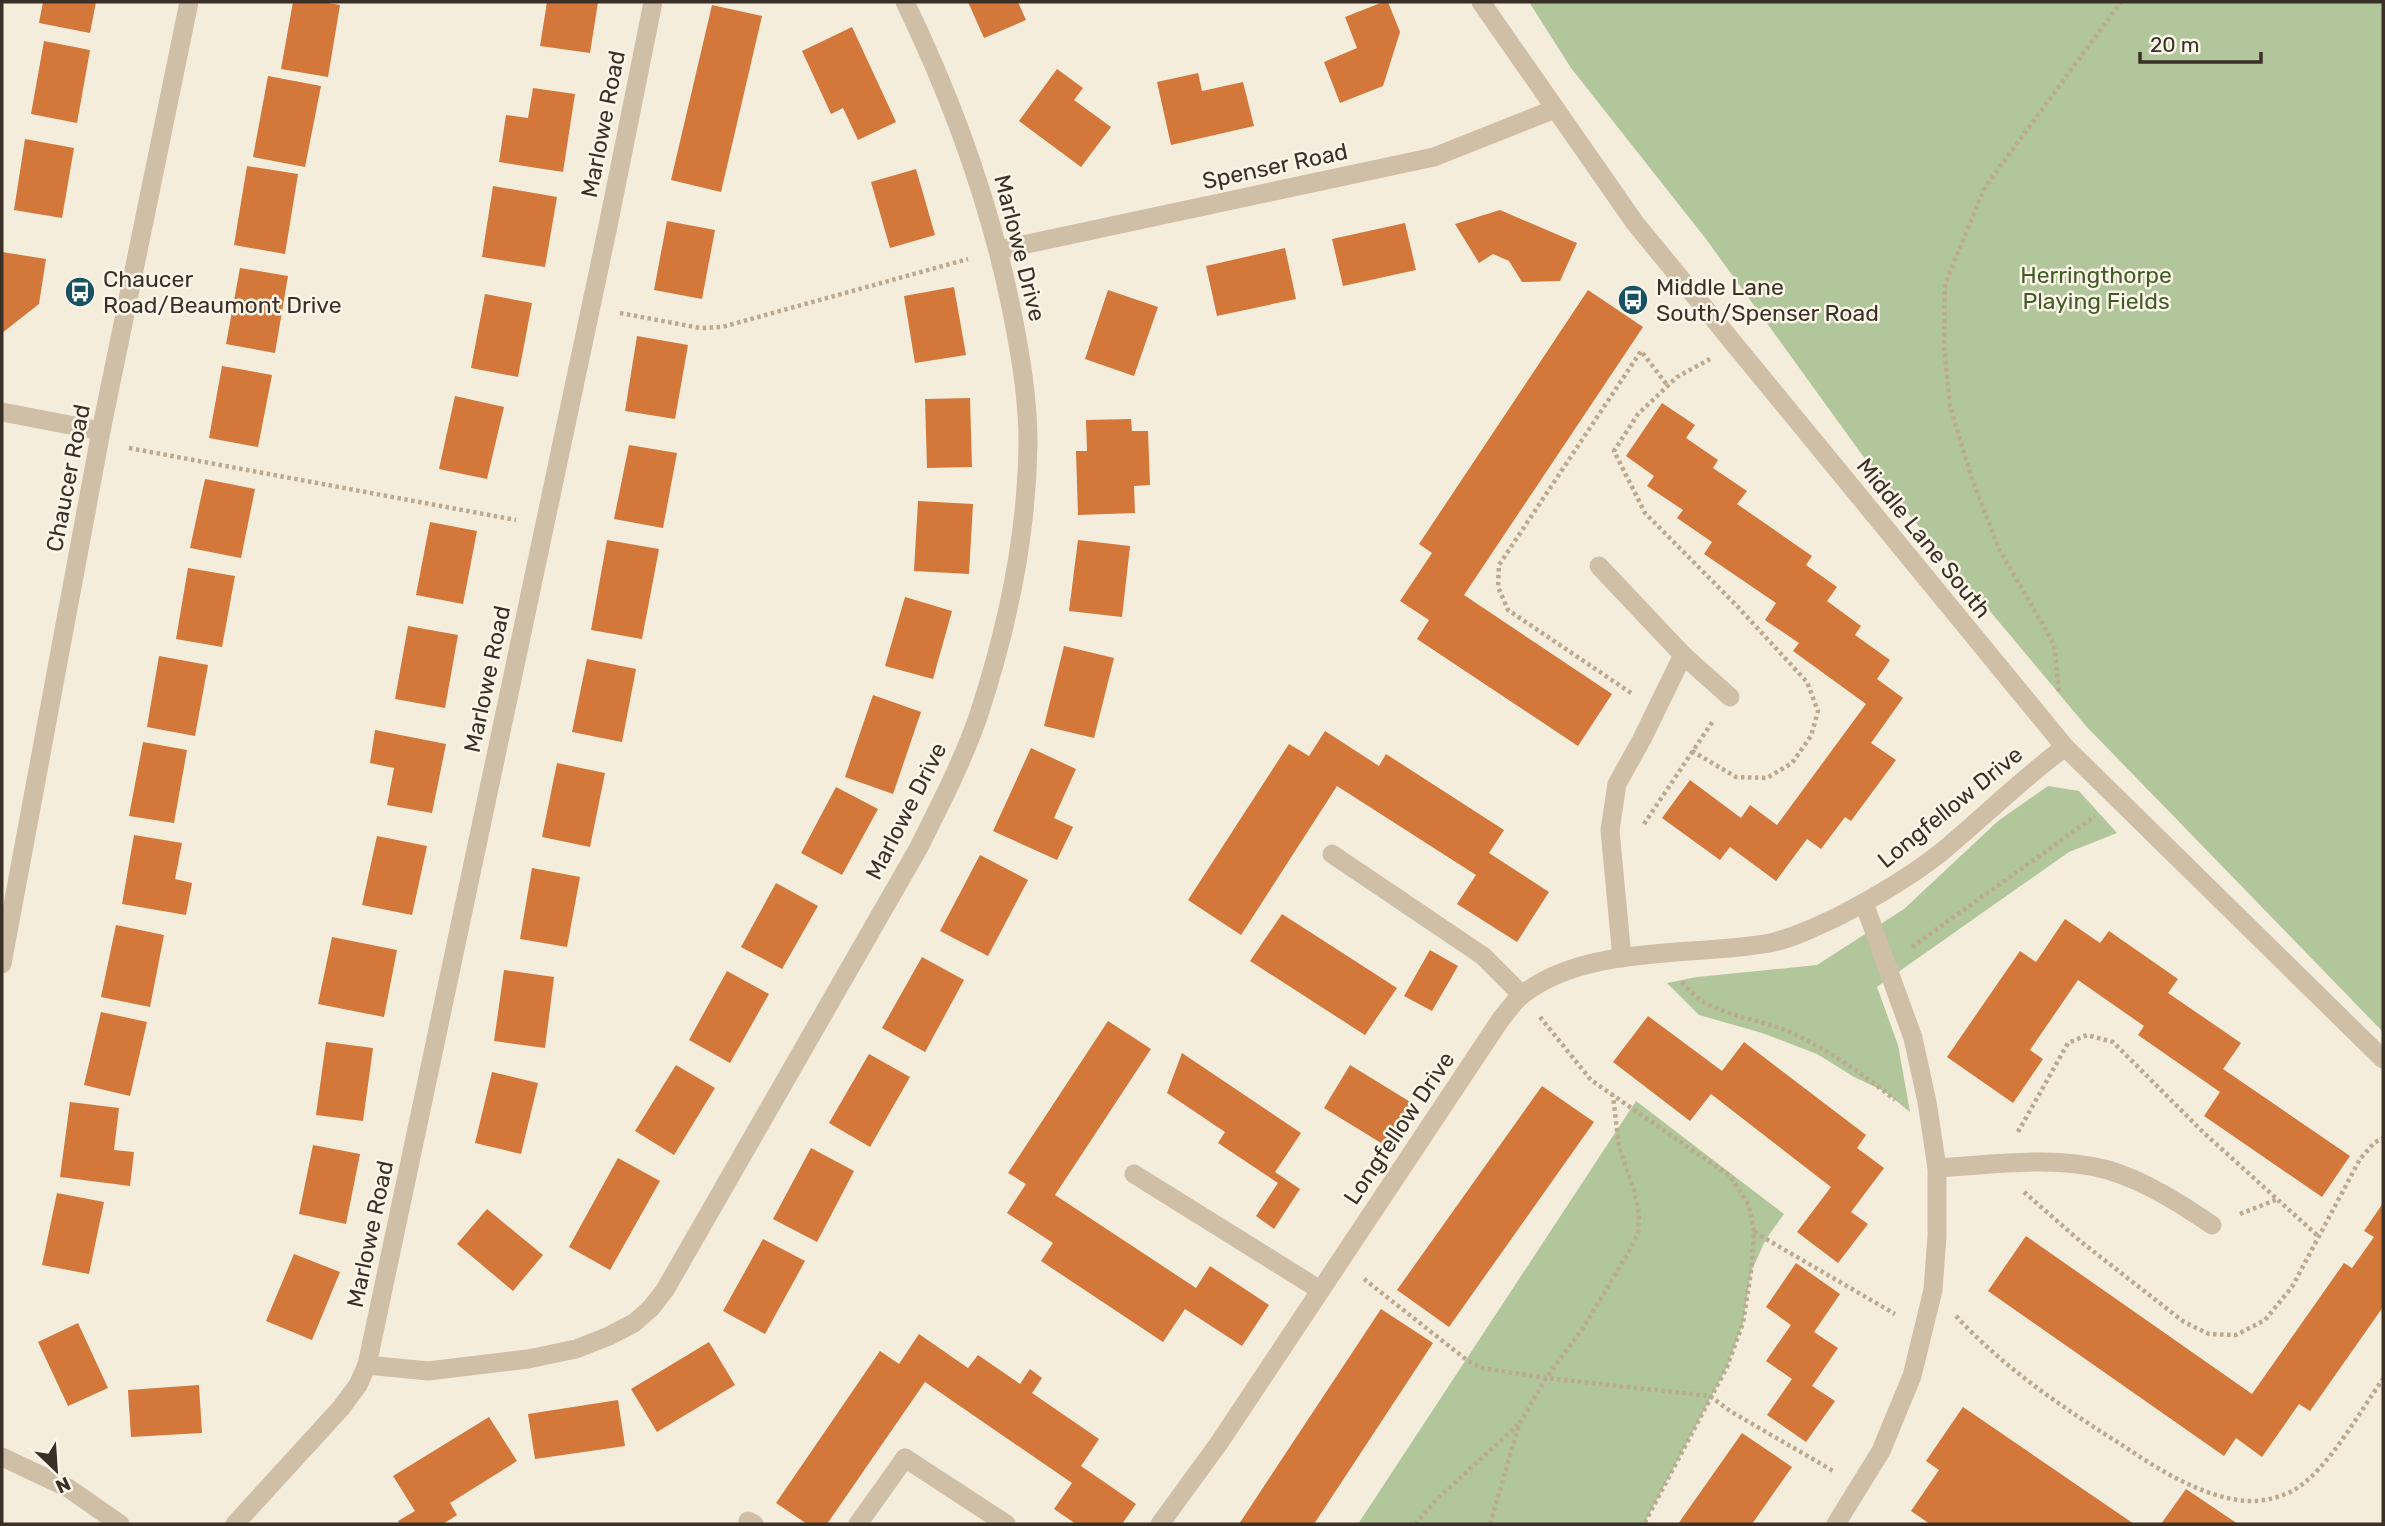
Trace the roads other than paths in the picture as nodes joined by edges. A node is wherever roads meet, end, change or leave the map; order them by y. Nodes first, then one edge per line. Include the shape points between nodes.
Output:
1 (189, 2) edge
2 (653, 2) edge
3 (905, 2) edge
4 (1481, 2) edge
5 (1555, 109) junction
6 (999, 250) junction
7 (2, 412) edge
8 (100, 437) junction
9 (1599, 566) dead end
10 (1683, 655) junction
11 (1730, 697) road end
12 (2065, 747) junction
13 (1332, 855) dead end
14 (1864, 903) junction
15 (1622, 958) junction
16 (2, 964) edge
17 (1522, 995) junction
18 (2383, 1059) edge
19 (1937, 1168) junction
20 (1134, 1174) dead end
21 (2213, 1225) road end
22 (1320, 1290) junction
23 (367, 1366) junction
24 (2, 1457) edge
25 (120, 1524) edge
26 (235, 1524) edge
27 (858, 1524) edge
28 (1006, 1524) edge
29 (1160, 1524) edge
30 (1836, 1524) edge

1 - 8 street, Chaucer Road
2 - 23 street, Marlowe Road
3 - 6 street, Marlowe Drive via 968,149
4 - 5 street, Middle Lane South
5 - 6 street, Spenser Road via 1434,157
5 - 12 street, Middle Lane South via 1635,223
6 - 23 street, Marlowe Drive via 1023,367 1028,441 1025,510 1002,636 978,715 918,849 651,1308 609,1336 528,1359 428,1371
7 - 8 street
8 - 16 street, Chaucer Road
9 - 10 street
10 - 11 street
10 - 15 street via 1617,784 1610,830
12 - 14 street, Longfellow Drive via 1939,853
12 - 18 street, Middle Lane South
13 - 17 street via 1483,956
14 - 15 street, Longfellow Drive via 1773,942
14 - 19 street via 1913,1038
15 - 17 street, Longfellow Drive via 1576,968
17 - 22 street, Longfellow Drive via 1501,1019
19 - 21 street via 2074,1164 2108,1170
19 - 30 street via 1933,1290 1907,1389 1881,1451
20 - 22 street
22 - 29 street, Longfellow Drive
23 - 26 street, Marlowe Road via 341,1408
24 - 25 street via 68,1488
27 - 28 street via 905,1458

